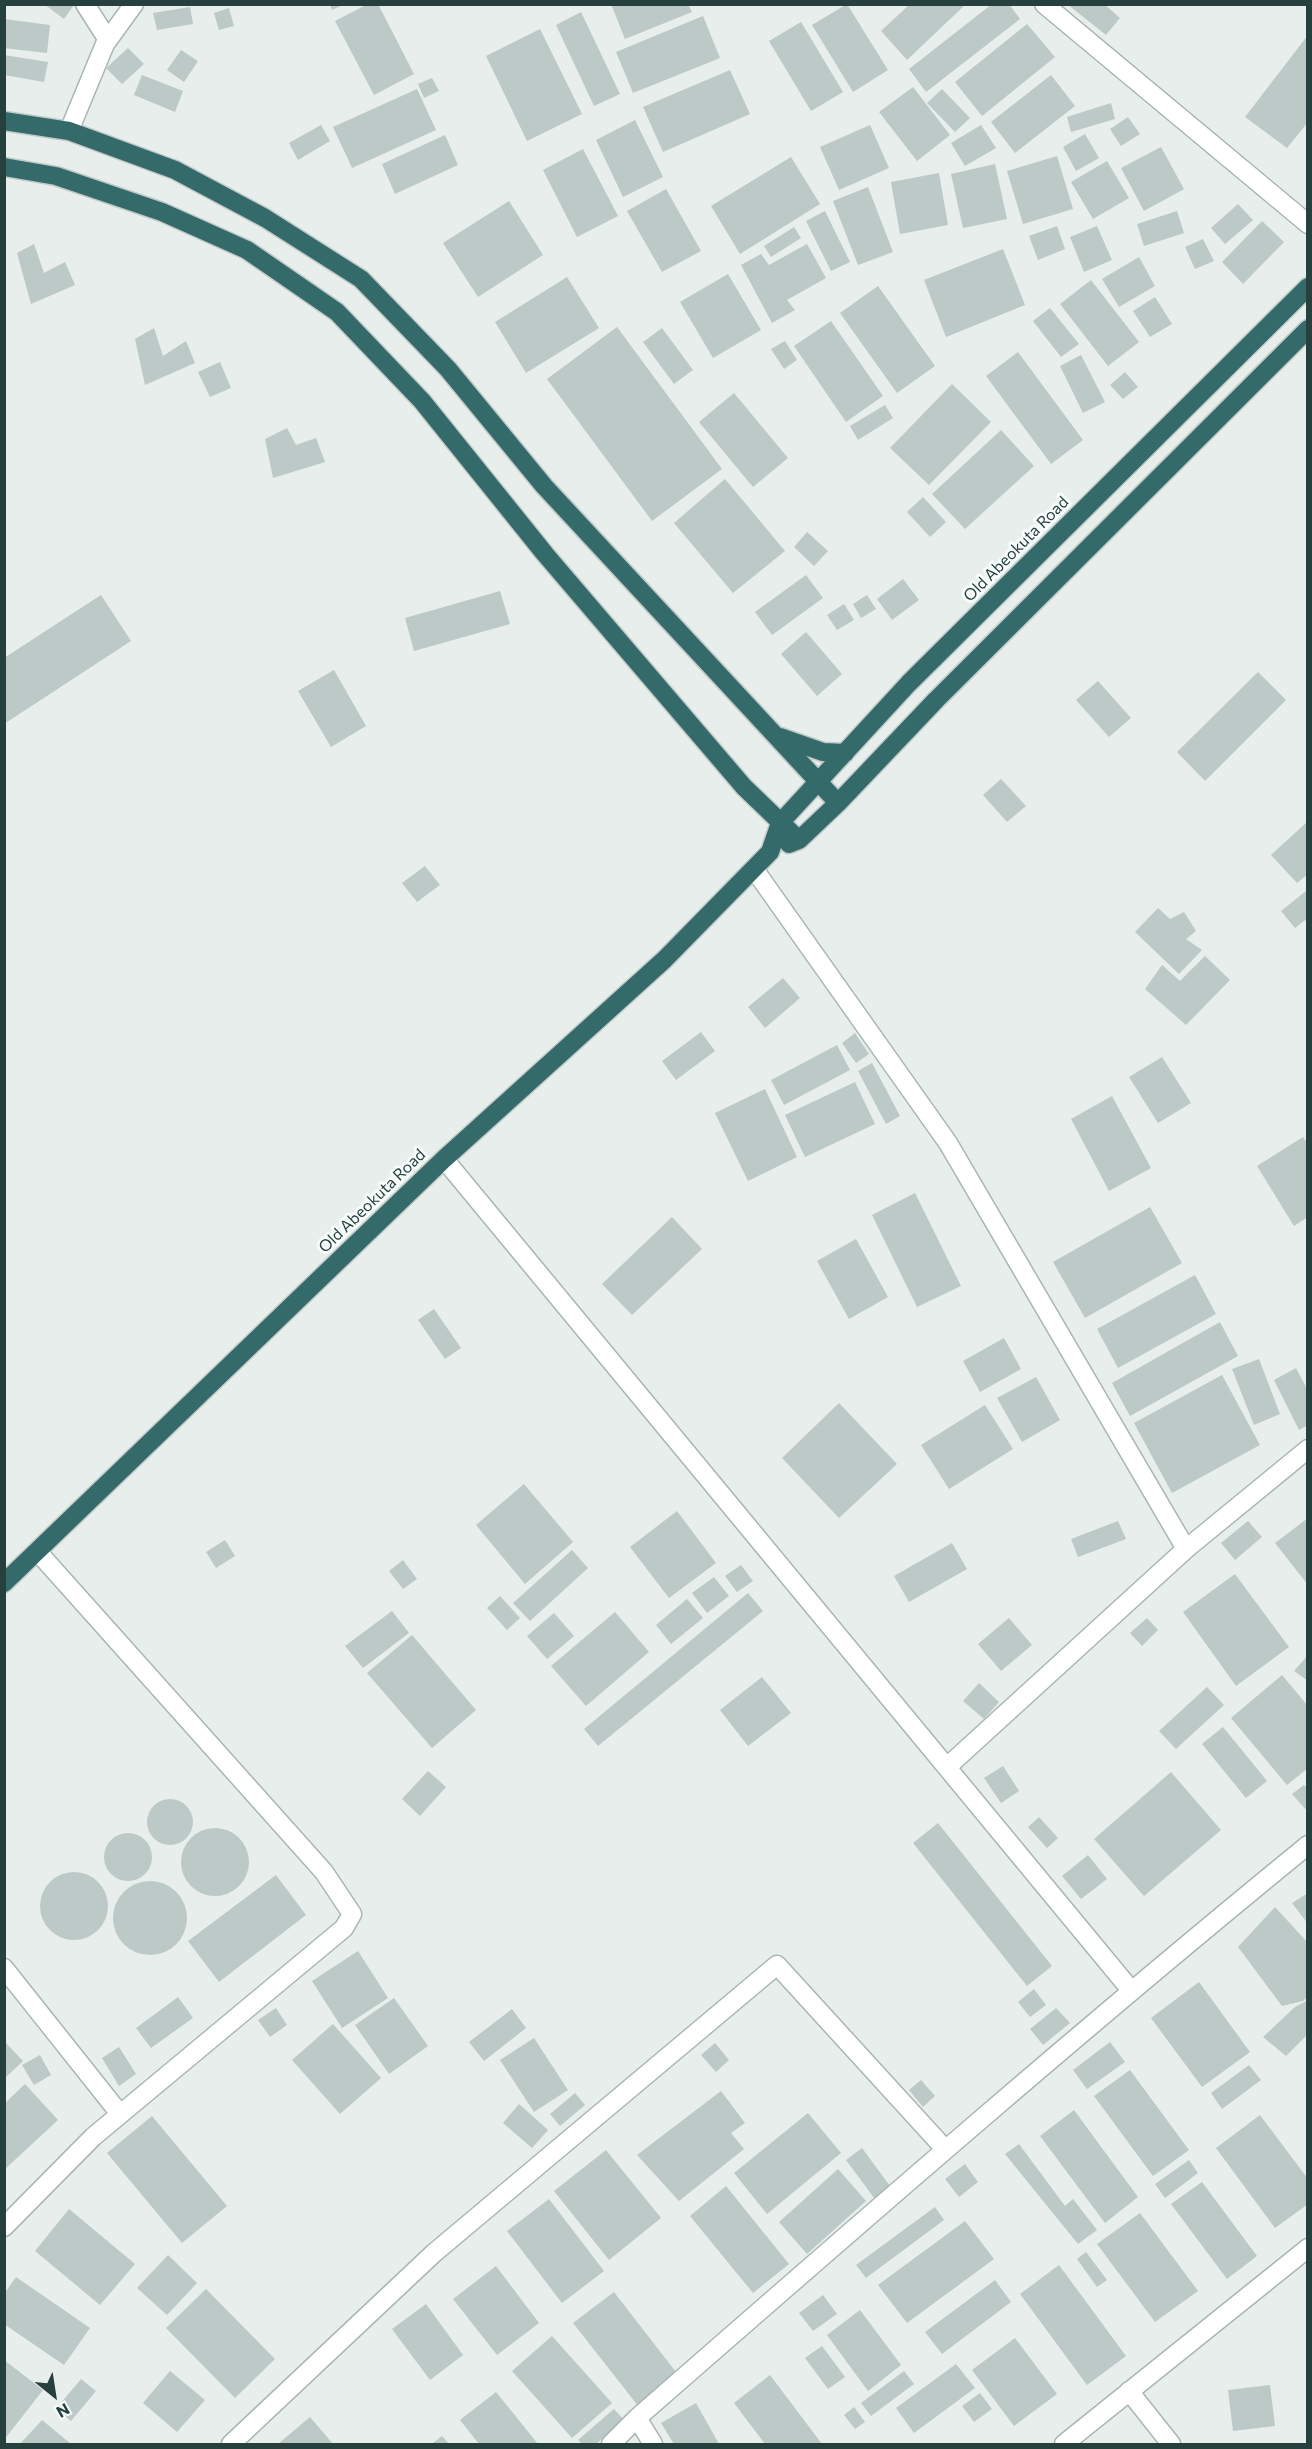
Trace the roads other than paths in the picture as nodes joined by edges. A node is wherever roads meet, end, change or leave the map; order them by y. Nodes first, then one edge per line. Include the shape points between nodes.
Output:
1 (86, 4) edge
2 (134, 4) edge
3 (1044, 4) edge
4 (108, 40) junction
5 (4, 121) edge
6 (69, 131) junction
7 (4, 167) edge
8 (1308, 224) edge
9 (1308, 287) edge
10 (1308, 329) edge
11 (779, 737) junction
12 (845, 753) junction
13 (817, 781) junction
14 (838, 802) junction
15 (780, 823) junction
16 (799, 840) junction
17 (770, 852) junction
18 (754, 869) junction
19 (444, 1159) junction
20 (1308, 1449) edge
21 (1186, 1549) junction
22 (37, 1551) junction
23 (4, 1583) edge
24 (947, 1767) junction
25 (1308, 1845) edge
26 (4, 1968) edge
27 (1130, 1989) junction
28 (120, 2114) junction
29 (945, 2149) junction
30 (4, 2227) edge
31 (1308, 2248) edge
32 (1129, 2391) junction
33 (637, 2418) junction
34 (231, 2445) edge
35 (611, 2445) edge
36 (652, 2445) edge
37 (1064, 2445) edge
38 (1171, 2445) edge

1 - 4 street
2 - 4 street
3 - 8 street
4 - 6 street
5 - 6 highway
6 - 11 highway via 175,170 266,218 361,279 448,369 544,486
7 - 15 highway via 56,176 162,212 247,250 337,312 422,401 545,554 744,787
9 - 12 highway, Old Abeokuta Road via 909,683
10 - 14 highway, Old Abeokuta Road
11 - 12 highway via 823,752
11 - 13 highway
12 - 13 highway, Old Abeokuta Road
13 - 14 highway
13 - 15 highway, Old Abeokuta Road
14 - 16 highway, Old Abeokuta Road
15 - 16 highway
15 - 17 highway, Old Abeokuta Road
16 - 17 highway, Old Abeokuta Road
17 - 18 highway, Old Abeokuta Road
18 - 19 highway, Old Abeokuta Road via 664,960
18 - 21 street via 948,1143
19 - 22 highway, Old Abeokuta Road
19 - 24 street
20 - 21 street
21 - 24 street
22 - 23 highway, Old Abeokuta Road
22 - 28 street via 324,1872 352,1914 344,1928
24 - 27 street
25 - 27 street
26 - 28 street
27 - 29 street
28 - 30 street
29 - 33 street
29 - 34 street via 777,1965 434,2253
31 - 32 street
32 - 37 street
32 - 38 street
33 - 35 street
33 - 36 street

